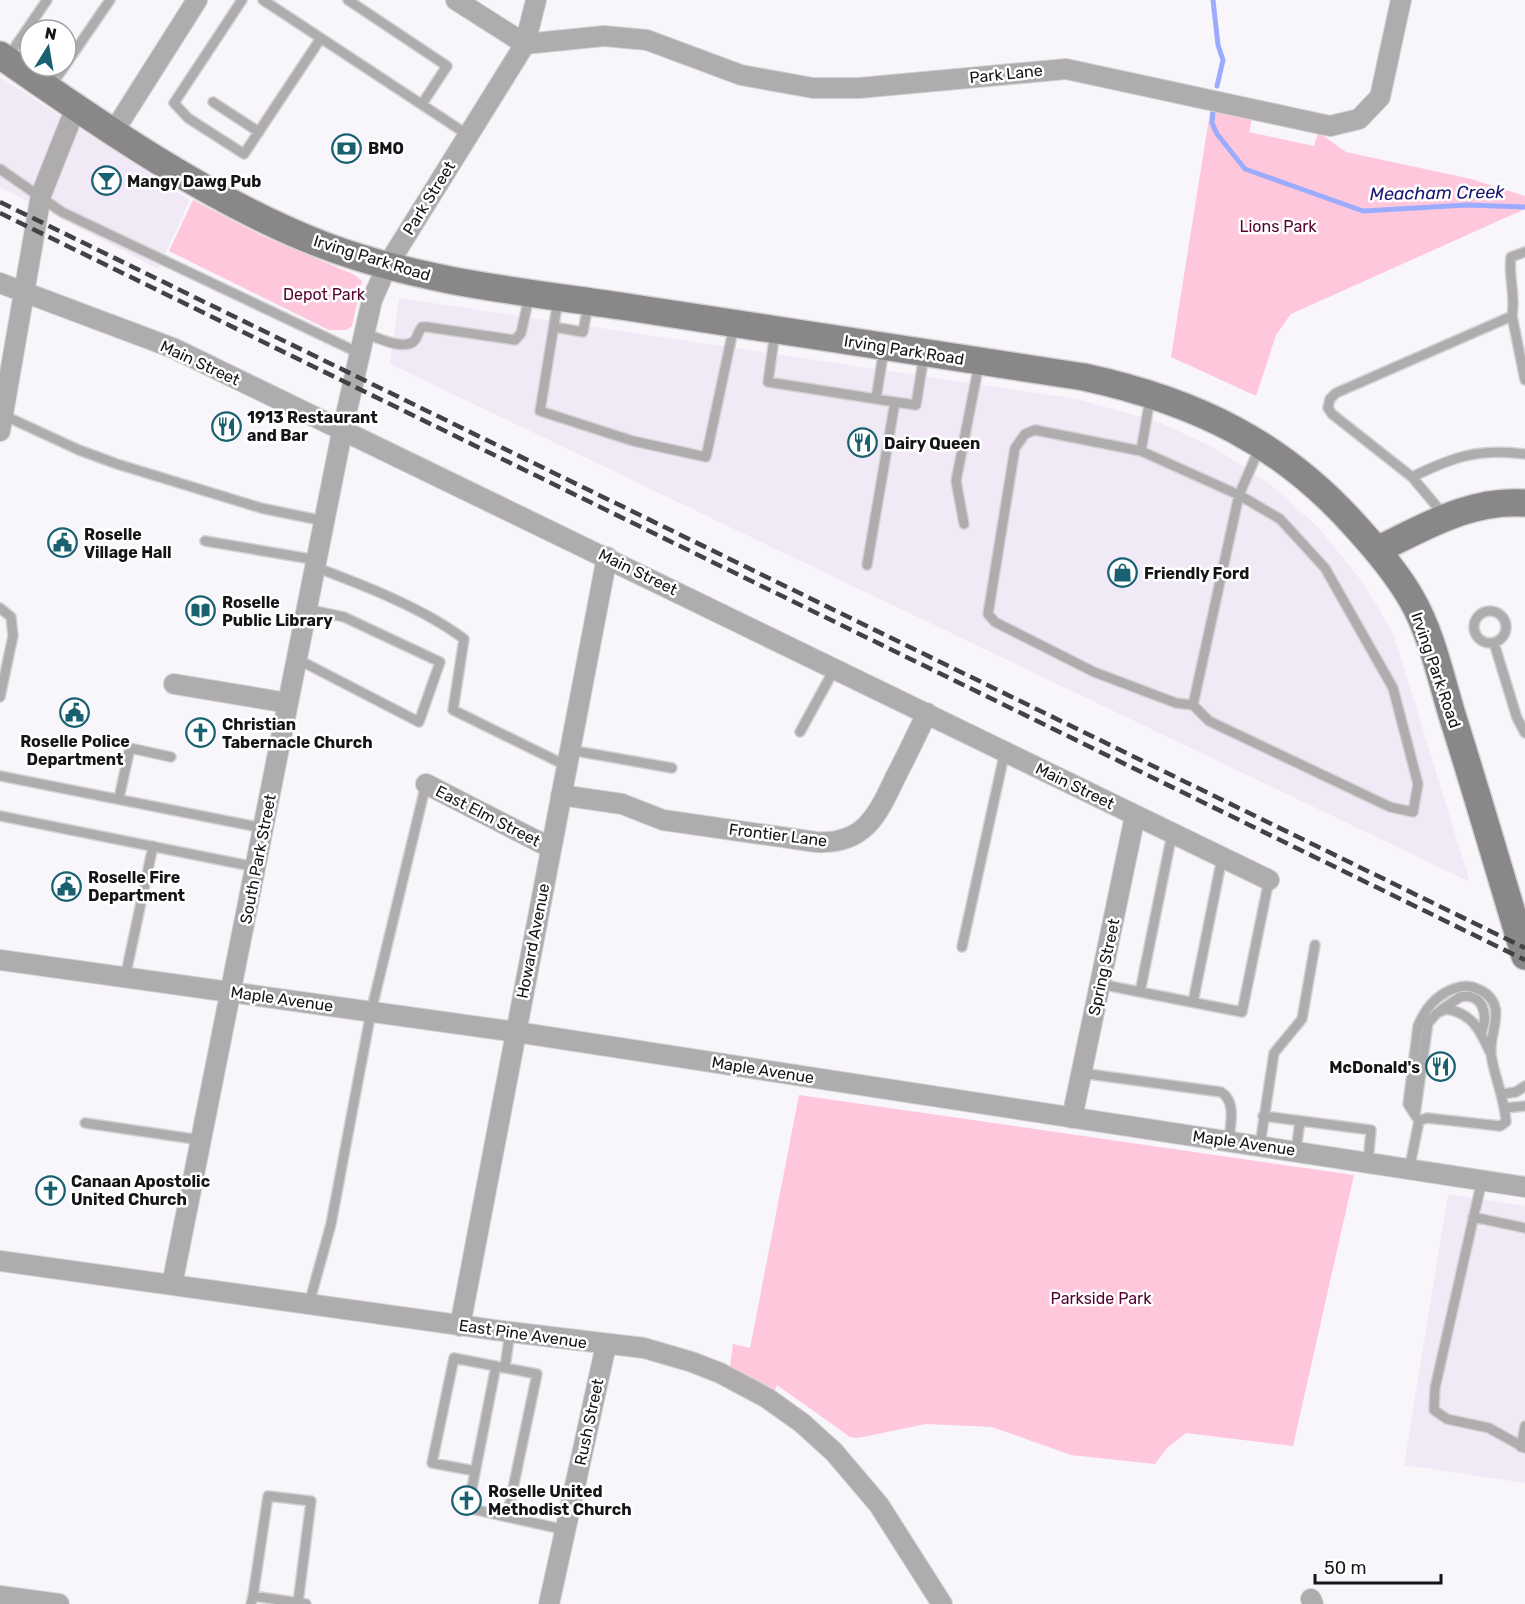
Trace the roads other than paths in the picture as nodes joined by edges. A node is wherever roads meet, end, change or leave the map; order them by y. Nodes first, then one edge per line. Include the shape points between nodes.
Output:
1 (47, 0) edge
2 (110, 0) edge
3 (242, 0) edge
4 (264, 0) edge
5 (348, 0) edge
6 (456, 0) edge
7 (536, 0) edge
8 (1401, 0) edge
9 (192, 2) edge
10 (321, 38) junction
11 (525, 44) junction
12 (78, 46) edge
13 (3, 57) edge
14 (56, 78) edge
15 (49, 89) junction
16 (213, 102) dead end
17 (422, 105) junction
18 (76, 107) junction
19 (114, 131) junction
20 (259, 132) junction
21 (468, 135) junction
22 (0, 169) edge
23 (40, 195) junction
24 (1525, 252) edge
25 (387, 266) junction
26 (0, 283) edge
27 (530, 292) junction
28 (23, 293) junction
29 (559, 297) junction
30 (588, 301) junction
31 (1512, 315) junction
32 (734, 324) junction
33 (554, 327) junction
34 (776, 330) junction
35 (364, 333) junction
36 (884, 346) junction
37 (359, 353) junction
38 (924, 353) junction
39 (980, 361) junction
40 (1525, 380) edge
41 (1151, 393) junction
42 (876, 399) junction
43 (895, 402) junction
44 (2, 423) edge
45 (342, 432) junction
46 (1261, 444) junction
47 (1141, 451) junction
48 (1525, 454) edge
49 (1412, 477) junction
50 (1239, 495) junction
51 (1525, 503) edge
52 (1446, 517) junction
53 (324, 521) junction
54 (964, 524) dead end
55 (205, 541) dead end
56 (1377, 550) junction
57 (607, 557) junction
58 (316, 564) junction
59 (867, 565) dead end
60 (0, 608) edge
61 (307, 609) junction
62 (1494, 643) dead end
63 (297, 659) junction
64 (4, 663) edge
65 (835, 668) junction
66 (174, 684) dead end
67 (0, 698) edge
68 (288, 702) junction
69 (1193, 705) junction
70 (927, 713) junction
71 (800, 732) dead end
72 (1525, 733) edge
73 (1005, 751) junction
74 (171, 757) dead end
75 (568, 758) junction
76 (672, 768) dead end
77 (0, 776) edge
78 (426, 784) joint
79 (561, 795) junction
80 (119, 798) junction
81 (0, 816) edge
82 (1135, 816) junction
83 (264, 828) junction
84 (1172, 834) junction
85 (153, 846) junction
86 (551, 848) junction
87 (1222, 858) junction
88 (256, 867) junction
89 (1269, 880) joint
90 (1315, 945) dead end
91 (962, 947) dead end
92 (1525, 956) edge
93 (0, 960) edge
94 (125, 978) junction
95 (1100, 984) junction
96 (231, 992) junction
97 (1140, 992) junction
98 (1193, 1002) junction
99 (1441, 1010) junction
100 (371, 1012) junction
101 (516, 1032) junction
102 (1481, 1032) junction
103 (1491, 1054) junction
104 (1081, 1073) junction
105 (1525, 1086) edge
106 (1502, 1094) junction
107 (1525, 1106) edge
108 (1505, 1108) junction
109 (1263, 1116) junction
110 (1072, 1118) junction
111 (1417, 1118) junction
112 (1300, 1120) junction
113 (85, 1123) dead end
114 (201, 1140) junction
115 (1229, 1141) junction
116 (1260, 1145) junction
117 (1296, 1150) junction
118 (1368, 1162) junction
119 (1409, 1170) junction
120 (1482, 1180) junction
121 (1525, 1186) edge
122 (1473, 1217) junction
123 (1525, 1228) edge
124 (0, 1261) edge
125 (172, 1285) junction
126 (309, 1304) junction
127 (460, 1326) junction
128 (510, 1332) junction
129 (606, 1345) junction
130 (500, 1366) junction
131 (1525, 1426) edge
132 (1523, 1447) edge
133 (475, 1472) junction
134 (507, 1516) junction
135 (566, 1530) junction
136 (0, 1596) edge
137 (252, 1600) edge
138 (302, 1603) edge
139 (59, 1604) edge
140 (549, 1604) edge
141 (942, 1604) edge

1 - 13 lane
2 - 12 lane
3 - 20 lane via 174,103 188,118 244,154
4 - 10 lane
5 - 17 lane via 447,66
6 - 11 street
7 - 11 street, Park Street
8 - 11 street, Park Lane via 1380,97 1359,119 1330,126 1066,69 859,88 813,88 741,75 647,40 604,36
9 - 19 street
10 - 17 lane
10 - 20 lane
11 - 21 street, Park Street
13 - 15 main road, Irving Park Road
14 - 15 lane
15 - 18 main road, Irving Park Road
16 - 20 lane
17 - 21 lane
18 - 19 main road, Irving Park Road
18 - 23 street
19 - 25 main road, Irving Park Road via 254,214 322,245
21 - 25 street, Park Street
22 - 23 lane
23 - 28 street
23 - 37 lane via 62,212
24 - 31 lane via 1511,257 1515,300
25 - 27 main road, Irving Park Road
25 - 35 street, Park Street via 372,300
26 - 28 street, Main Street
27 - 29 main road, Irving Park Road
27 - 35 lane via 522,333 515,340 422,327 417,339 401,345
28 - 44 street
28 - 45 street, Main Street via 173,348
29 - 30 main road, Irving Park Road
29 - 33 lane
30 - 32 main road, Irving Park Road
30 - 33 lane via 583,332
31 - 40 lane
31 - 49 lane via 1330,399 1328,408 1332,414
32 - 33 lane via 706,457 633,441 540,411
32 - 34 main road, Irving Park Road
34 - 36 main road, Irving Park Road
34 - 42 lane via 768,382
35 - 37 street, Park Street
36 - 38 main road, Irving Park Road
36 - 42 lane
37 - 45 street, Park Street
38 - 39 main road, Irving Park Road
38 - 43 lane via 916,405
39 - 41 main road, Irving Park Road via 1084,377
39 - 54 lane via 956,481
41 - 46 main road, Irving Park Road via 1199,410
41 - 47 lane
42 - 43 lane
43 - 59 lane
44 - 53 lane via 117,464 261,507
45 - 53 street, South Park Street
45 - 57 street, Main Street
46 - 50 lane
46 - 56 main road, Irving Park Road via 1293,465 1334,501
47 - 50 lane
47 - 69 lane via 1035,430 1025,434 1015,448 988,614 995,622 1094,672 1176,704
48 - 49 lane via 1500,451 1453,457
49 - 52 lane
50 - 69 lane
50 - 69 lane via 1280,519 1325,568 1393,688 1418,784 1413,812 1390,807 1209,721
51 - 52 main road via 1483,504
52 - 56 main road
53 - 58 street, South Park Street
55 - 58 lane
56 - 92 main road, Irving Park Road via 1411,599 1430,646
57 - 65 street, Main Street
57 - 75 street, Howard Avenue
58 - 61 street, South Park Street
58 - 75 lane via 445,625 464,639 453,710
60 - 64 lane via 11,617 13,636
61 - 63 street, South Park Street
61 - 63 lane via 344,617 440,662 419,722
62 - 72 lane
63 - 68 street, South Park Street
64 - 67 lane
65 - 70 street, Main Street
65 - 71 lane
66 - 68 street
68 - 83 street, South Park Street
70 - 73 street, Main Street
70 - 79 street, Frontier Lane via 874,819 859,832 838,841 816,842 663,820 622,804
73 - 82 street, Main Street
73 - 91 lane
74 - 80 lane via 130,748
75 - 76 lane
75 - 79 street, Howard Avenue
77 - 80 lane
78 - 86 street, East Elm Street
78 - 100 lane
79 - 86 street, Howard Avenue
80 - 83 lane
81 - 85 lane
82 - 84 street, Main Street
82 - 95 street, Spring Street
83 - 88 street, South Park Street
84 - 87 street, Main Street
84 - 97 lane
85 - 88 lane
85 - 94 lane
86 - 101 street, Howard Avenue
87 - 89 street, Main Street
87 - 98 lane
88 - 96 street, South Park Street
89 - 98 lane via 1242,1012
90 - 109 lane via 1302,1018 1274,1053
93 - 94 street, Maple Avenue
94 - 96 street, Maple Avenue
95 - 97 lane
95 - 104 street, Spring Street
96 - 100 street, Maple Avenue
96 - 114 street, South Park Street
97 - 98 lane
99 - 102 lane via 1463,1014
99 - 102 lane via 1460,997 1476,999 1481,1002 1485,1016
99 - 111 lane via 1428,1023
100 - 101 street, Maple Avenue
100 - 126 lane via 331,1224
101 - 110 street, Maple Avenue
101 - 127 street, Howard Avenue
102 - 103 lane
103 - 106 lane
103 - 111 lane via 1497,1013 1494,1002 1486,994 1465,986 1446,991 1418,1026 1408,1104
104 - 110 street, Spring Street
104 - 115 lane via 1221,1092 1232,1104
105 - 106 lane
106 - 108 lane
107 - 108 lane
108 - 111 lane via 1506,1122 1500,1126
109 - 112 lane
109 - 116 lane
110 - 115 street, Maple Avenue
111 - 119 lane
112 - 117 lane
112 - 118 lane via 1371,1130
113 - 114 lane
114 - 125 street, South Park Street
115 - 116 street, Maple Avenue
116 - 117 street, Maple Avenue
117 - 118 street, Maple Avenue
118 - 119 street, Maple Avenue
119 - 120 street, Maple Avenue
120 - 121 street, Maple Avenue
120 - 122 lane
122 - 123 lane
122 - 132 lane via 1435,1388 1434,1410 1447,1419 1489,1428
124 - 125 street, East Pine Avenue
125 - 126 street, East Pine Avenue
126 - 127 street, East Pine Avenue
127 - 128 street, East Pine Avenue
128 - 129 street, East Pine Avenue
128 - 130 lane
129 - 135 street, Rush Street
129 - 141 street, East Pine Avenue via 644,1348 720,1373 767,1398 802,1423 834,1452 879,1505
130 - 133 lane
130 - 133 lane via 454,1358 432,1463
130 - 134 lane via 537,1374
131 - 132 lane
133 - 134 lane via 468,1508
134 - 135 lane
135 - 140 street, Rush Street
136 - 139 street
137 - 138 lane
137 - 138 lane via 268,1496 311,1502

